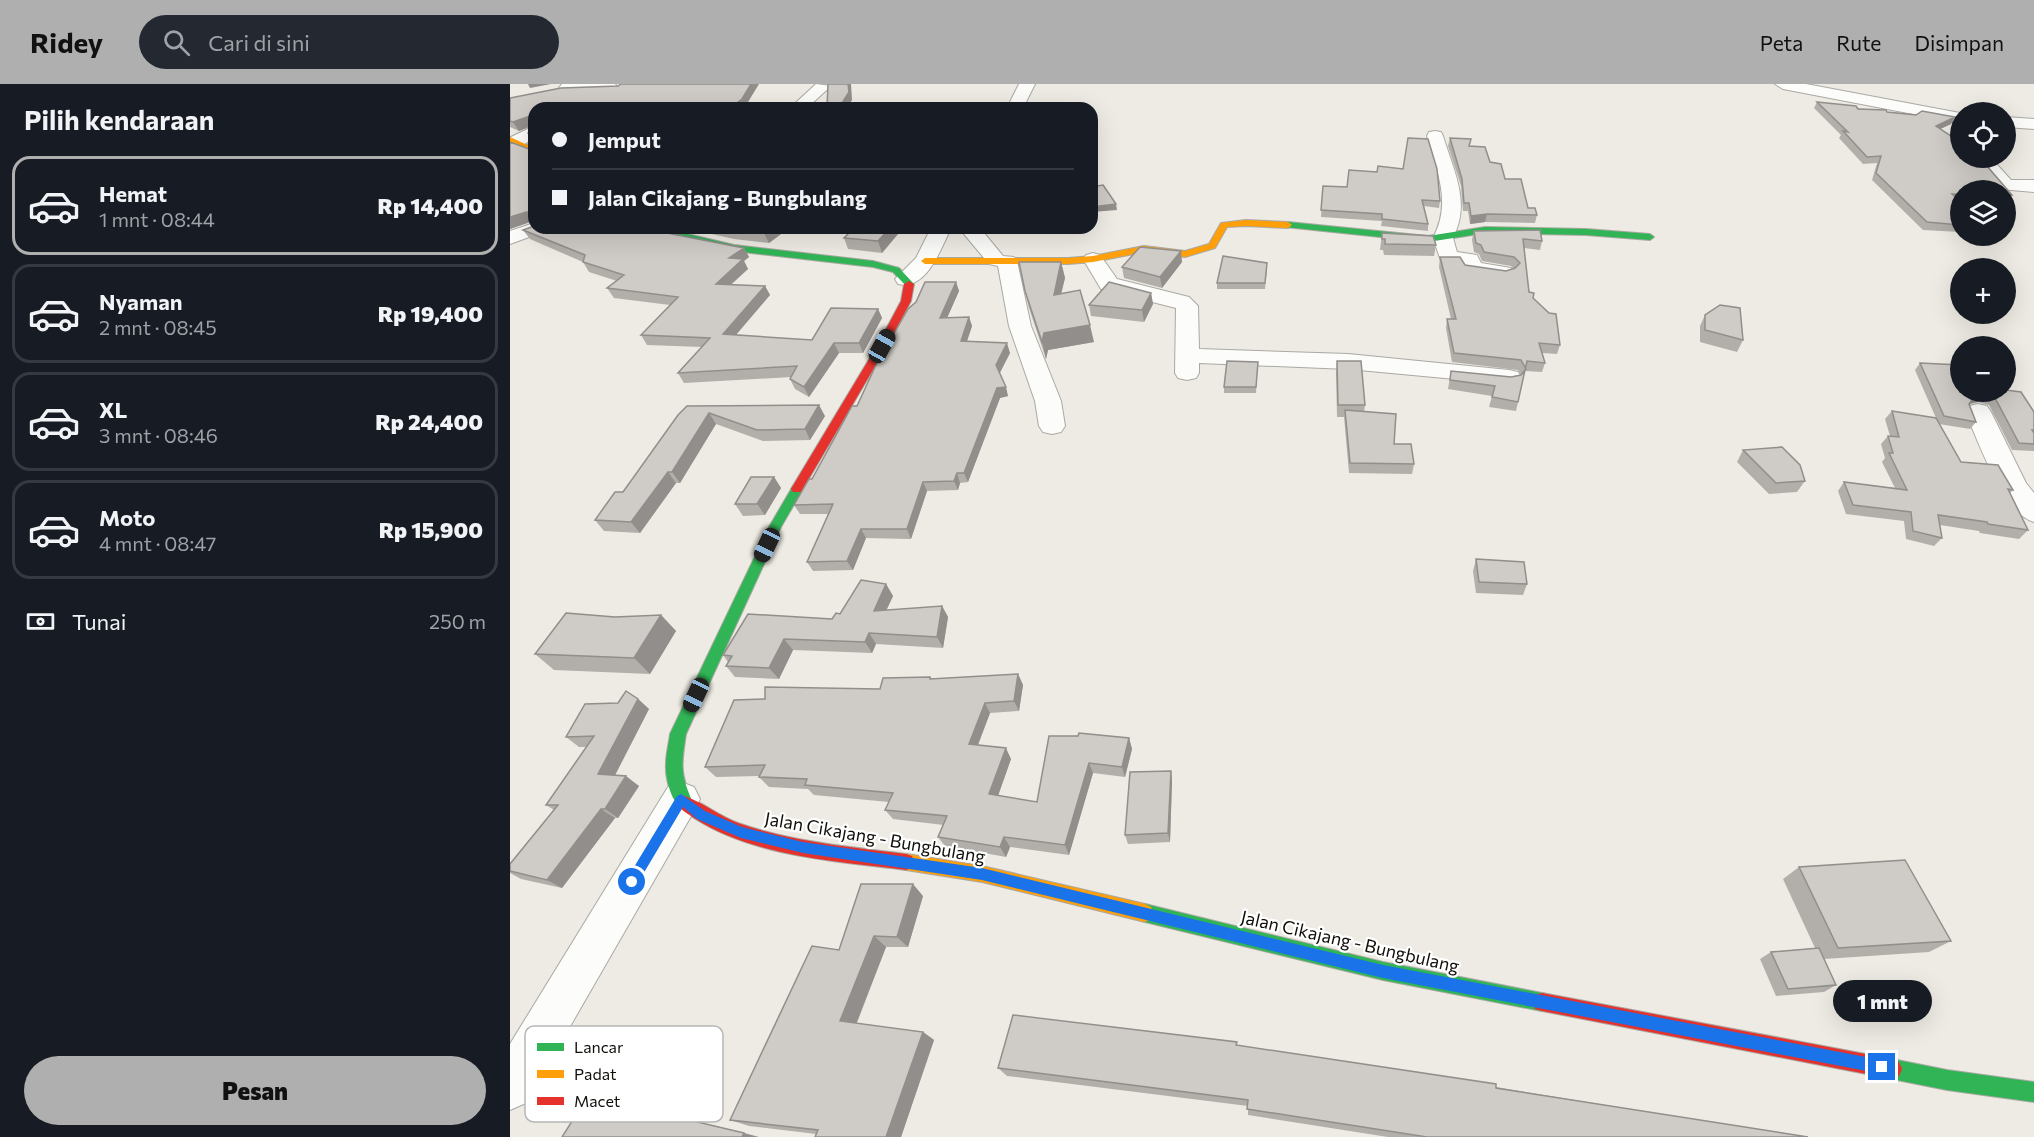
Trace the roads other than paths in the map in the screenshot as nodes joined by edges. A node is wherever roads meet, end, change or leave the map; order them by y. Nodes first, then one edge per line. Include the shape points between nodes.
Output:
1 (1027, 84) edge
2 (1783, 84) edge
3 (624, 86) edge
4 (823, 86) dead end
5 (564, 88) edge
6 (597, 102) edge
7 (805, 102) edge
8 (1018, 102) edge
9 (1937, 114) junction
10 (1950, 116) edge
11 (1950, 122) edge
12 (2016, 123) edge
13 (2034, 124) edge
14 (528, 134) edge
15 (1434, 136) dead end
16 (513, 140) edge
17 (528, 148) edge
18 (1991, 168) edge
19 (2034, 186) edge
20 (528, 231) edge
21 (673, 234) edge
22 (938, 234) edge
23 (975, 234) edge
24 (1650, 237) dead end
25 (510, 238) edge
26 (1443, 238) junction
27 (1093, 259) junction
28 (925, 261) junction
29 (1002, 261) junction
30 (1504, 272) edge
31 (906, 279) junction
32 (1509, 377) edge
33 (1978, 412) dead end
34 (1052, 426) dead end
35 (2034, 512) edge
36 (681, 799) junction
37 (546, 1026) edge
38 (525, 1062) edge
39 (510, 1087) edge
40 (2034, 1092) edge

1 - 8 street
2 - 9 street
3 - 5 street
3 - 6 street
4 - 7 street
9 - 10 street
9 - 11 street
12 - 13 street
14 - 16 street
15 - 26 street via 1453,198 1450,224
16 - 17 main road
18 - 19 street via 2007,185
20 - 25 street
21 - 31 main road via 716,246 873,264 896,270
22 - 28 street
23 - 29 street
24 - 26 main road via 1469,230
26 - 27 main road via 1234,223 1224,225 1212,246 1196,252 1144,249
26 - 30 street via 1448,257 1470,259 1472,268
27 - 29 main road
27 - 32 street via 1109,284 1185,304 1187,364 1277,356
28 - 29 main road
28 - 31 street
29 - 34 street
31 - 36 main road via 906,301 775,527 678,734 673,765
33 - 35 street via 2014,488
36 - 37 street
36 - 40 main road, Jalan Cikajang - Bungbulang via 701,815 741,832 803,848 982,874 1383,971 1947,1080
38 - 39 street

